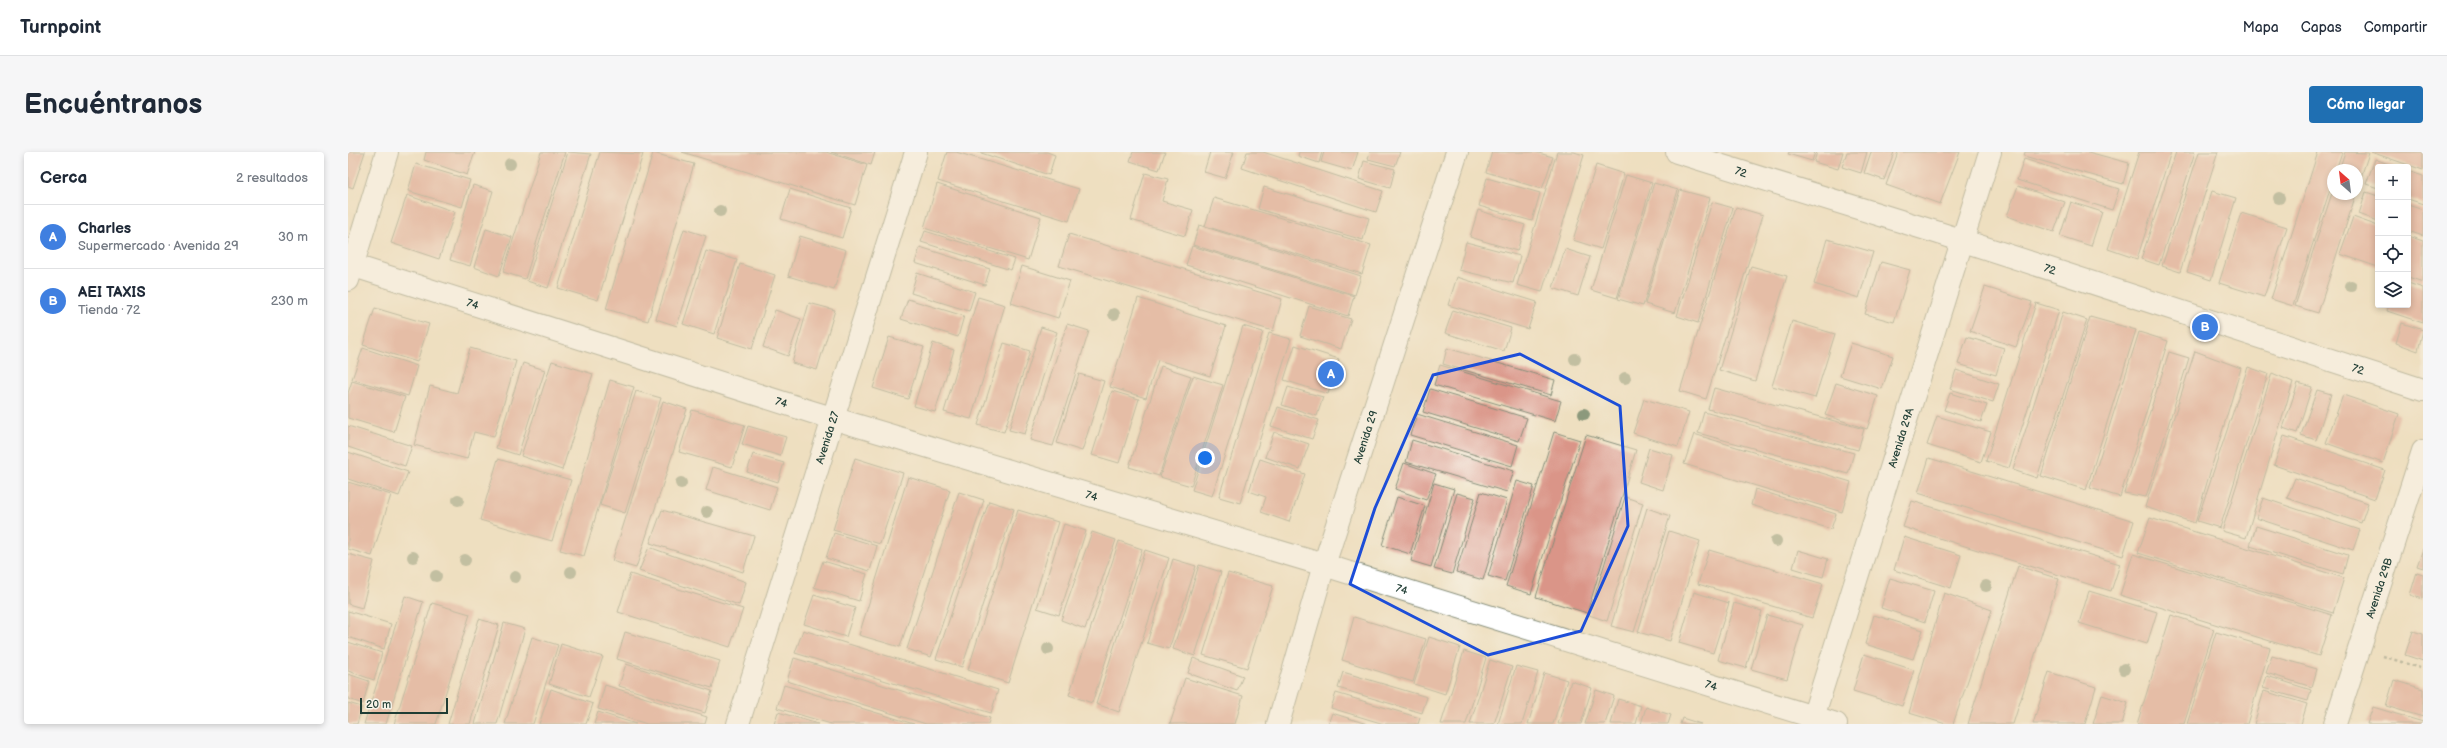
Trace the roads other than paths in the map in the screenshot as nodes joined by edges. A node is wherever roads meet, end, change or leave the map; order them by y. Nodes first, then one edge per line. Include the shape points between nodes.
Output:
1 (387, 152) edge
2 (916, 152) edge
3 (1456, 152) edge
4 (1677, 152) edge
5 (1990, 152) edge
6 (1962, 240) junction
7 (350, 270) edge
8 (2423, 390) edge
9 (832, 418) junction
10 (2423, 451) edge
11 (1324, 565) junction
12 (1812, 720) edge
13 (738, 724) edge
14 (1278, 724) edge
15 (1836, 724) edge
16 (2335, 724) edge

1 - 7 street
2 - 9 street, Avenida 27
3 - 11 street, Avenida 29
4 - 6 street, 72
5 - 6 street, Avenida 29A
6 - 8 street, 72
6 - 12 street, Avenida 29A
7 - 9 street, 74
9 - 11 street, 74
9 - 13 street, Avenida 27
10 - 16 street, Avenida 29B
11 - 12 street, 74
11 - 14 street, Avenida 29
12 - 15 street, 74

